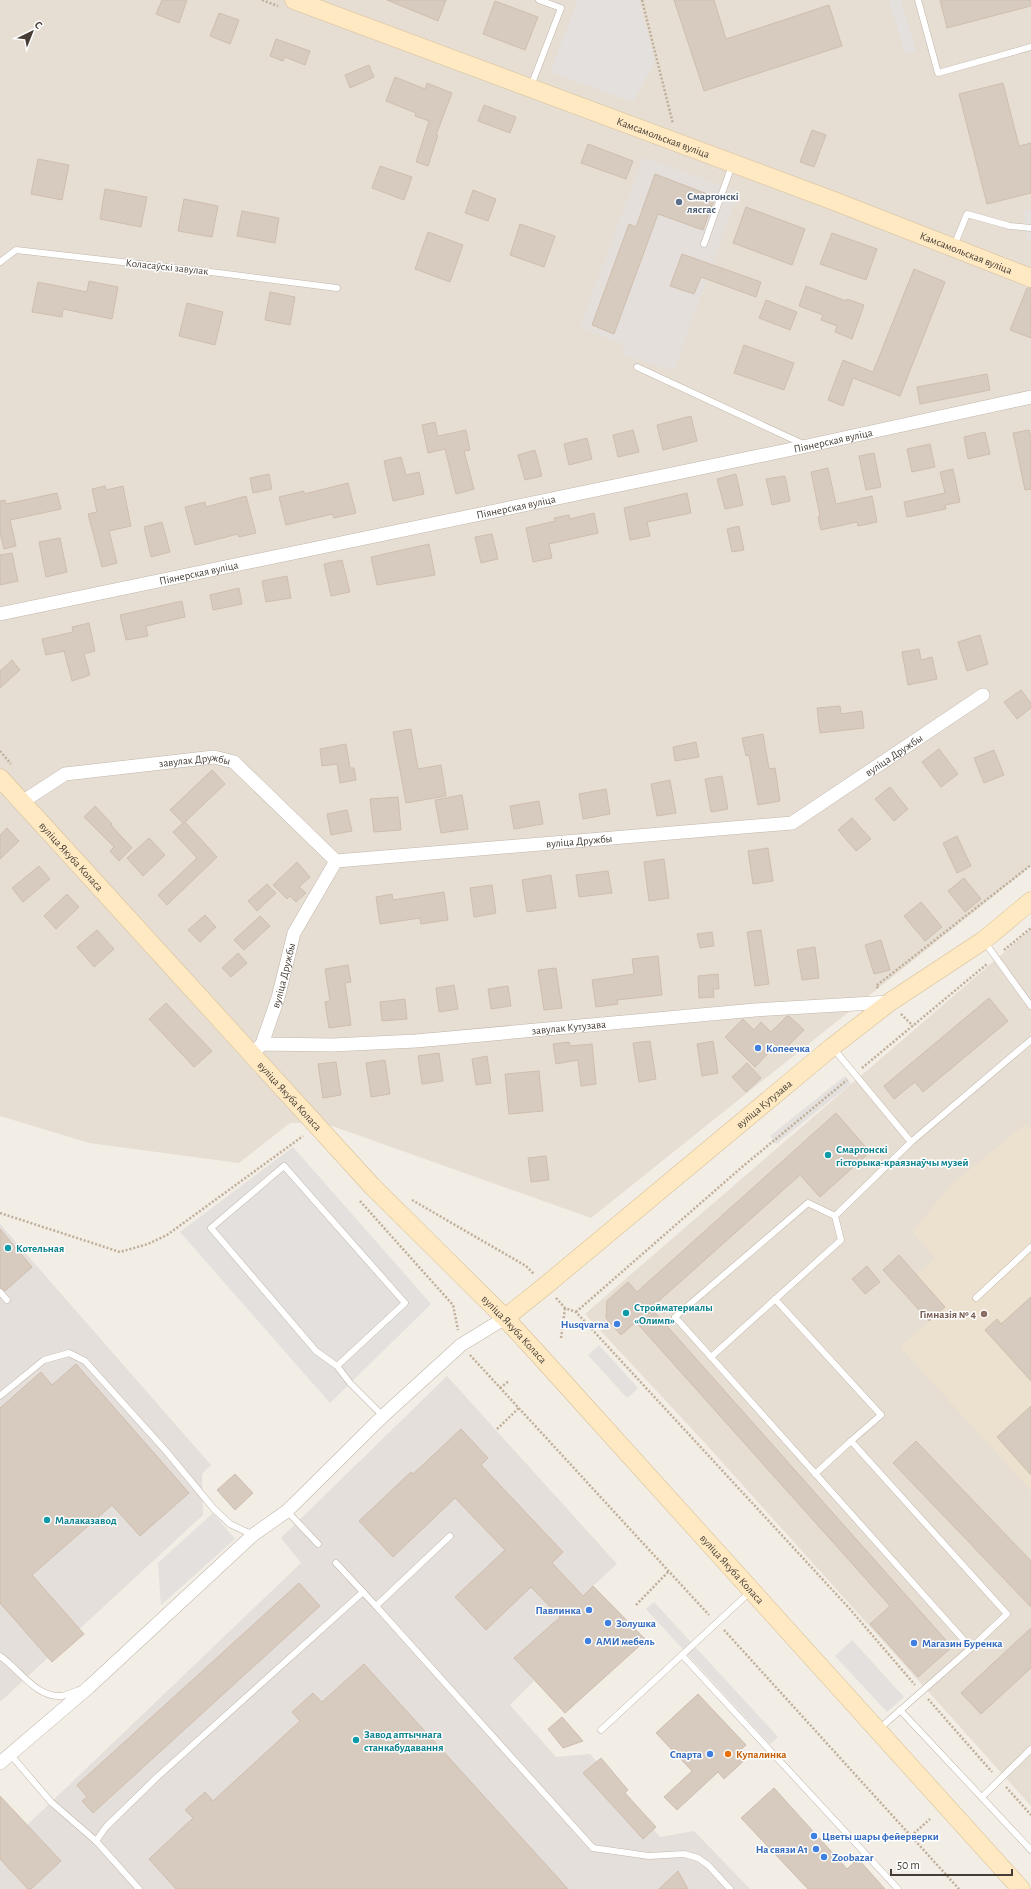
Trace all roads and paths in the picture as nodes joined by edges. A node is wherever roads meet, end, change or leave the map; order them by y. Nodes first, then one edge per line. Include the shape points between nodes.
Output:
1 (294, 0) edge
2 (539, 0) edge
3 (642, 0) edge
4 (918, 0) edge
5 (1031, 47) edge
6 (530, 88) junction
7 (674, 128) dead end
8 (733, 163) junction
9 (1031, 228) edge
10 (704, 244) dead end
11 (953, 247) junction
12 (0, 262) edge
13 (1031, 278) edge
14 (337, 288) dead end
15 (637, 367) dead end
16 (1031, 397) edge
17 (807, 446) junction
18 (0, 614) edge
19 (982, 694) dead end
20 (0, 778) edge
21 (22, 802) junction
22 (336, 861) junction
23 (1031, 865) edge
24 (1031, 901) edge
25 (1031, 928) edge
26 (984, 940) junction
27 (996, 957) junction
28 (890, 1002) junction
29 (1031, 1006) edge
30 (913, 1026) junction
31 (1031, 1040) edge
32 (832, 1047) junction
33 (257, 1049) junction
34 (854, 1074) junction
35 (303, 1136) dead end
36 (911, 1142) junction
37 (0, 1213) edge
38 (835, 1216) junction
39 (1031, 1247) edge
40 (545, 1286) junction
41 (0, 1292) edge
42 (976, 1298) dead end
43 (775, 1299) junction
44 (8, 1300) dead end
45 (565, 1308) junction
46 (576, 1312) junction
47 (505, 1318) junction
48 (561, 1338) dead end
49 (711, 1356) junction
50 (337, 1366) junction
51 (509, 1380) dead end
52 (500, 1388) dead end
53 (0, 1396) edge
54 (519, 1408) dead end
55 (383, 1416) junction
56 (497, 1428) dead end
57 (851, 1441) junction
58 (815, 1474) junction
59 (287, 1512) junction
60 (253, 1535) junction
61 (450, 1536) dead end
62 (318, 1544) dead end
63 (336, 1563) dead end
64 (669, 1571) dead end
65 (751, 1591) junction
66 (363, 1592) junction
67 (636, 1605) dead end
68 (376, 1606) junction
69 (971, 1648) junction
70 (682, 1655) junction
71 (0, 1656) edge
72 (89, 1687) junction
73 (921, 1692) junction
74 (900, 1710) junction
75 (601, 1730) dead end
76 (877, 1731) junction
77 (1031, 1749) edge
78 (10, 1754) junction
79 (0, 1763) edge
80 (999, 1780) junction
81 (982, 1797) junction
82 (1031, 1815) edge
83 (930, 1819) dead end
84 (910, 1836) dead end
85 (96, 1841) junction
86 (1031, 1850) edge
87 (139, 1889) edge
88 (730, 1889) edge
89 (898, 1889) edge
90 (1021, 1889) edge

1 - 6 main road, Камсамольская вуліца
2 - 6 lane via 561,8
3 - 7 path
4 - 5 lane via 938,73
6 - 8 main road, Камсамольская вуліца
8 - 10 lane
8 - 11 main road, Камсамольская вуліца
9 - 11 lane via 1010,226 967,214
11 - 13 main road, Камсамольская вуліца
12 - 14 lane, Коласаўскі завулак via 16,250
15 - 17 lane
16 - 17 street, Піянерская вуліца
17 - 18 street, Піянерская вуліца
19 - 22 street, вуліца Дружбы via 792,823
20 - 21 main road, вуліца Якуба Коласа
21 - 22 street, завулак Дружбы via 65,774 214,757 234,762
21 - 33 main road, вуліца Якуба Коласа
22 - 33 street, вуліца Дружбы via 294,933 278,998
23 - 28 path via 876,986
24 - 26 main road, вуліца Кутузава
25 - 27 path
26 - 27 lane
26 - 28 main road, вуліца Кутузава
27 - 29 lane
27 - 30 path
28 - 30 path
28 - 32 main road, вуліца Кутузава
28 - 33 street, завулак Кутузава via 756,1010 416,1041
30 - 34 path
31 - 36 lane
32 - 34 lane
32 - 40 main road, вуліца Кутузава
33 - 47 main road, вуліца Якуба Коласа via 372,1186
34 - 36 lane
34 - 46 path via 742,1167
35 - 37 path via 167,1236 120,1252
36 - 38 lane
38 - 43 lane via 841,1240
38 - 49 lane via 808,1203 675,1317
39 - 42 lane
40 - 45 path
40 - 47 main road, вуліца Кутузава
41 - 44 lane
43 - 49 lane
43 - 57 lane via 881,1415
45 - 46 path
45 - 48 path
46 - 73 path via 849,1608
47 - 55 street via 460,1345
47 - 65 main road, вуліца Якуба Коласа
49 - 58 lane
50 - 50 lane via 405,1303 284,1166 211,1228 316,1351
50 - 55 lane
51 - 52 path
53 - 60 lane via 44,1360 69,1353 85,1361 214,1509 230,1524
54 - 56 path
55 - 59 street
57 - 58 lane
57 - 69 lane via 1007,1614
58 - 69 lane
59 - 60 street
59 - 62 lane
60 - 72 street
61 - 68 lane
63 - 66 lane
64 - 67 path
65 - 70 lane
65 - 76 main road, вуліца Якуба Коласа
66 - 68 lane
66 - 85 lane via 155,1779 106,1827
68 - 88 lane via 593,1848 649,1856 684,1854 698,1858
69 - 73 lane
70 - 75 lane
70 - 89 lane
71 - 72 lane via 43,1692 61,1696
72 - 78 street
73 - 74 lane
73 - 80 path
74 - 76 lane
74 - 81 lane
76 - 90 main road, вуліца Якуба Коласа
77 - 80 lane
78 - 79 street
78 - 85 lane via 51,1802
80 - 81 lane
80 - 82 path
81 - 86 lane
83 - 84 path
85 - 87 lane

